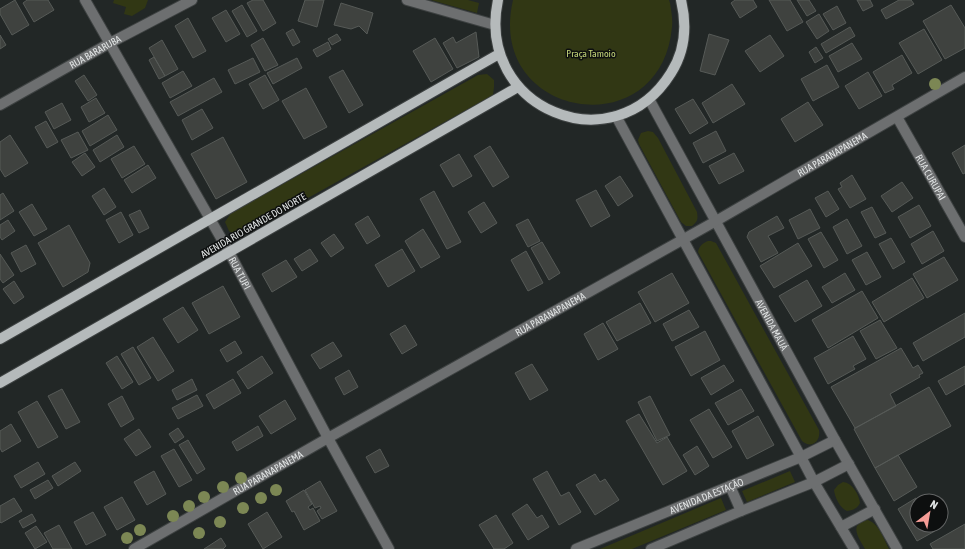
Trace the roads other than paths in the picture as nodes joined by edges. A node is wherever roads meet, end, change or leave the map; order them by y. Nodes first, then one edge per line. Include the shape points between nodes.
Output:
1 (85, 0) edge
2 (192, 0) edge
3 (407, 0) edge
4 (498, 0) edge
5 (683, 0) edge
6 (495, 25) junction
7 (110, 44) junction
8 (499, 54) junction
9 (965, 77) edge
10 (518, 87) junction
11 (649, 99) junction
12 (0, 105) edge
13 (616, 116) junction
14 (897, 116) junction
15 (210, 219) junction
16 (716, 221) junction
17 (965, 237) edge
18 (682, 239) junction
19 (229, 252) junction
20 (0, 339) edge
21 (0, 383) edge
22 (328, 438) junction
23 (835, 440) junction
24 (801, 457) junction
25 (849, 464) junction
26 (814, 482) junction
27 (730, 486) junction
28 (874, 509) junction
29 (741, 511) junction
30 (841, 527) junction
31 (134, 549) edge
32 (389, 549) edge
33 (576, 549) edge
34 (651, 549) edge
35 (854, 549) edge
36 (897, 549) edge

1 - 7 street, RUA TUPI
2 - 7 street, RUA BARARUBA
3 - 6 street
4 - 6 main road
5 - 11 main road via 683,45 676,66 664,84
6 - 8 main road
7 - 12 street, RUA BARARUBA
7 - 15 street, RUA TUPI
8 - 10 main road
8 - 15 main road
9 - 14 street, RUA PARANAPANEMA
10 - 13 main road via 550,111 563,115 589,119
10 - 19 main road, AVENIDA RIO GRANDE DO NORTE
11 - 13 main road
11 - 16 street, AVENIDA MAUÁ
13 - 18 street
14 - 16 street, RUA PARANAPANEMA
14 - 17 street, RUA CURUPAI
15 - 19 street, RUA TUPI
15 - 20 main road
16 - 18 street, RUA PARANAPANEMA
16 - 23 street, AVENIDA MAUÁ
18 - 22 street, RUA PARANAPANEMA
18 - 24 street
19 - 21 main road, AVENIDA RIO GRANDE DO NORTE
19 - 22 street, RUA TUPI
22 - 31 street, RUA PARANAPANEMA
22 - 32 street, RUA TUPI
23 - 24 street, AVENIDA DA ESTAÇÃO
23 - 25 street, AVENIDA MAUÁ
24 - 26 street
24 - 27 street, AVENIDA DA ESTAÇÃO
25 - 26 street
25 - 28 street, AVENIDA MAUÁ
26 - 29 street
26 - 30 street
27 - 29 street
27 - 33 street, AVENIDA DA ESTAÇÃO
28 - 30 street
28 - 36 street, AVENIDA MAUÁ
29 - 34 street
30 - 35 street

